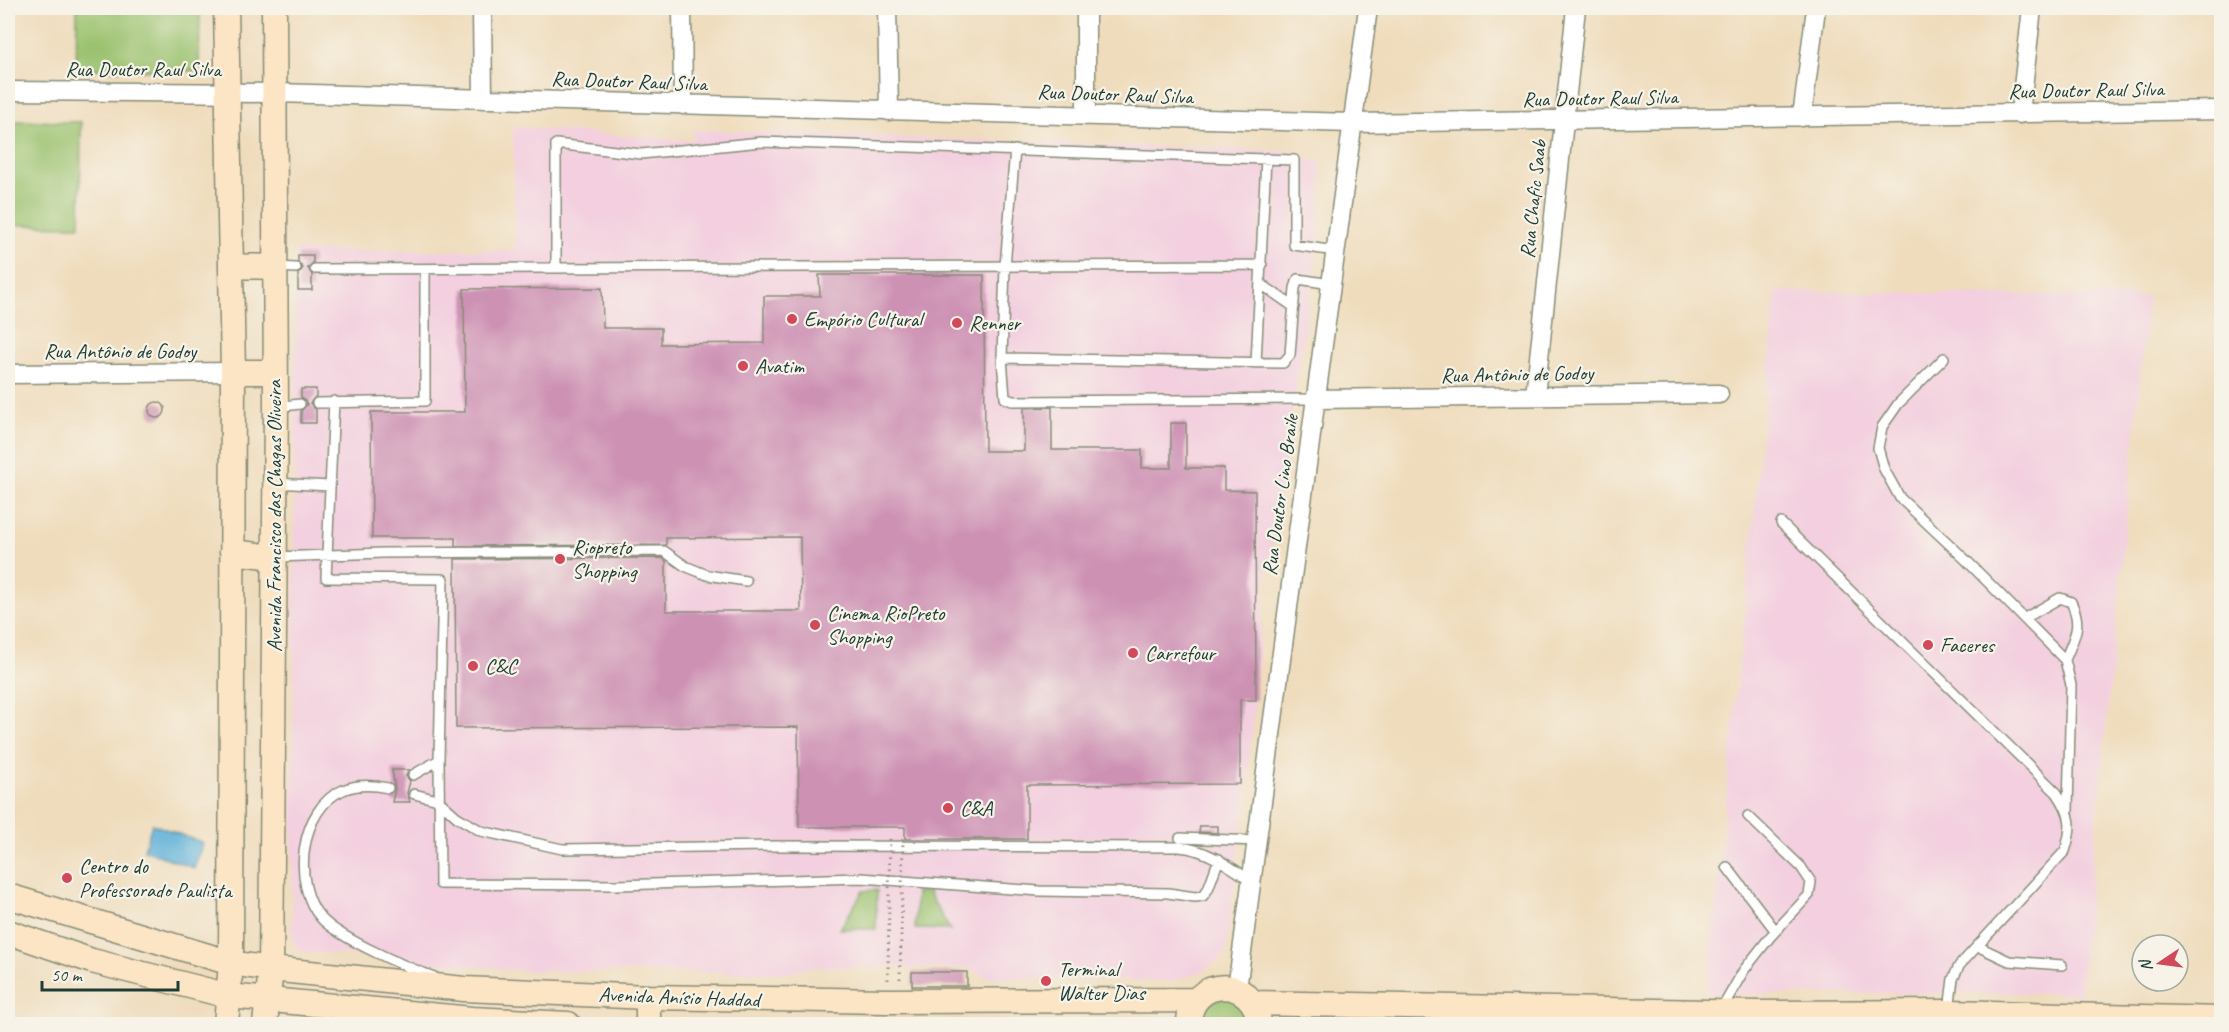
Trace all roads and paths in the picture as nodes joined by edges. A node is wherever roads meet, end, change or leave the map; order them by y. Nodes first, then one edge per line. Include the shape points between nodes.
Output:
1 (226, 8) edge
2 (274, 8) edge
3 (482, 8) edge
4 (682, 8) edge
5 (888, 8) edge
6 (1086, 8) edge
7 (1368, 8) edge
8 (1576, 8) edge
9 (1816, 8) edge
10 (2032, 8) edge
11 (8, 91) edge
12 (228, 92) junction
13 (276, 93) junction
14 (483, 99) junction
15 (683, 105) junction
16 (2222, 110) edge
17 (889, 111) junction
18 (2020, 114) junction
19 (1086, 116) junction
20 (1802, 117) junction
21 (1564, 122) junction
22 (1352, 123) junction
23 (1015, 150) junction
24 (1266, 158) junction
25 (1335, 251) junction
26 (1262, 265) junction
27 (232, 266) junction
28 (1005, 266) junction
29 (556, 267) junction
30 (286, 268) junction
31 (315, 269) dead end
32 (425, 271) junction
33 (1261, 284) junction
34 (1331, 284) junction
35 (1293, 307) junction
36 (1002, 358) junction
37 (1944, 358) dead end
38 (1256, 363) junction
39 (233, 372) junction
40 (275, 372) junction
41 (8, 374) edge
42 (1719, 394) dead end
43 (1536, 396) junction
44 (1316, 399) junction
45 (334, 401) junction
46 (317, 403) dead end
47 (300, 405) dead end
48 (276, 407) junction
49 (275, 483) junction
50 (330, 486) junction
51 (1781, 523) dead end
52 (232, 552) junction
53 (327, 555) junction
54 (274, 557) junction
55 (746, 581) dead end
56 (2025, 618) junction
57 (2065, 660) junction
58 (439, 760) junction
59 (413, 775) dead end
60 (388, 785) dead end
61 (414, 794) dead end
62 (438, 800) junction
63 (2068, 810) junction
64 (231, 812) junction
65 (272, 812) junction
66 (1748, 816) dead end
67 (903, 838) dead end
68 (1180, 838) dead end
69 (890, 839) dead end
70 (1257, 841) junction
71 (1219, 859) junction
72 (1727, 867) dead end
73 (1250, 880) junction
74 (8, 896) edge
75 (1775, 930) junction
76 (8, 932) edge
77 (1977, 946) junction
78 (231, 963) junction
79 (2062, 965) dead end
80 (272, 969) junction
81 (464, 988) junction
82 (229, 996) junction
83 (648, 998) junction
84 (268, 1000) junction
85 (1196, 1000) junction
86 (894, 1001) junction
87 (1250, 1006) edge
88 (1720, 1012) junction
89 (1949, 1012) junction
90 (1696, 1018) edge
91 (2207, 1021) edge
92 (226, 1024) edge
93 (265, 1024) edge
94 (568, 1024) edge
95 (648, 1024) edge
96 (1189, 1024) edge

1 - 12 main road, Avenida Francisco das Chagas Oliveira
2 - 13 main road, Avenida Francisco das Chagas Oliveira
3 - 14 street
4 - 15 street
5 - 17 street
6 - 19 street
7 - 22 street, Rua Doutor Lino Braile
8 - 21 street, Rua Chafic Saab
9 - 20 street
10 - 18 street
11 - 12 street, Rua Doutor Raul Silva
12 - 13 street, Rua Doutor Raul Silva
12 - 27 main road, Avenida Francisco das Chagas Oliveira
13 - 14 street, Rua Doutor Raul Silva
13 - 30 main road, Avenida Francisco das Chagas Oliveira
14 - 15 street, Rua Doutor Raul Silva
15 - 17 street, Rua Doutor Raul Silva
16 - 18 street, Rua Doutor Raul Silva
17 - 19 street, Rua Doutor Raul Silva
18 - 20 street, Rua Doutor Raul Silva
19 - 22 street, Rua Doutor Raul Silva
20 - 21 street, Rua Doutor Raul Silva
21 - 22 street, Rua Doutor Raul Silva
21 - 43 street, Rua Chafic Saab
22 - 25 street, Rua Doutor Lino Braile
23 - 24 lane
23 - 28 lane
23 - 29 lane via 761,142 641,154 556,144
24 - 25 lane via 1294,160 1294,245
24 - 26 lane
25 - 34 street, Rua Doutor Lino Braile
26 - 28 lane
26 - 33 lane
27 - 30 main road
27 - 39 main road, Avenida Francisco das Chagas Oliveira
28 - 29 lane
28 - 36 lane
29 - 32 lane
30 - 40 main road, Avenida Francisco das Chagas Oliveira
31 - 32 lane
32 - 45 lane via 425,401
33 - 35 lane
33 - 38 lane
34 - 35 lane via 1298,279
34 - 44 street, Rua Doutor Lino Braile
35 - 38 lane via 1290,355 1283,363
36 - 38 lane
36 - 44 lane via 1003,393 1012,400
37 - 56 lane via 1898,404 1882,427 1878,448 1881,458 1900,498
39 - 40 main road
39 - 41 street, Rua Antônio de Godoy
39 - 52 main road, Avenida Francisco das Chagas Oliveira
40 - 48 main road, Avenida Francisco das Chagas Oliveira
42 - 43 street, Rua Antônio de Godoy
43 - 44 street, Rua Antônio de Godoy
44 - 70 street, Rua Doutor Lino Braile
45 - 46 lane
45 - 50 lane
47 - 48 lane
48 - 49 main road, Avenida Francisco das Chagas Oliveira
49 - 50 lane
49 - 54 main road, Avenida Francisco das Chagas Oliveira
50 - 53 lane
51 - 63 lane via 2056,793
52 - 54 main road
52 - 64 main road, Avenida Francisco das Chagas Oliveira
53 - 54 lane
53 - 55 lane via 664,551 700,572
53 - 58 lane via 326,578 443,579
54 - 65 main road, Avenida Francisco das Chagas Oliveira
56 - 57 lane
56 - 57 lane via 2060,598 2071,602 2079,617
57 - 63 lane via 2071,685
58 - 59 lane
58 - 62 lane
60 - 81 lane via 342,790 322,807 308,832 304,849 302,870 309,898 322,919 367,947
61 - 62 lane
62 - 71 lane via 481,831 562,849 1179,847
62 - 71 lane via 440,884 617,885 861,878 1195,897 1203,896 1208,889
63 - 77 lane via 2071,832 2065,851
64 - 65 main road
64 - 78 main road, Avenida Francisco das Chagas Oliveira
65 - 80 main road, Avenida Francisco das Chagas Oliveira
66 - 75 lane via 1811,882 1809,895
67 - 86 path, bridge
68 - 70 lane
69 - 86 path, bridge
70 - 73 street, Rua Doutor Lino Braile
71 - 73 lane
72 - 75 lane
73 - 87 street, Rua Doutor Lino Braile
74 - 78 main road, Avenida Anísio Haddad
75 - 88 lane via 1744,970
76 - 82 main road via 92,961
77 - 79 lane via 2009,961
77 - 89 lane via 1953,979
78 - 80 main road, Avenida Anísio Haddad
78 - 82 main road, Avenida Francisco das Chagas Oliveira
80 - 81 main road, Avenida Anísio Haddad
80 - 84 main road, Avenida Francisco das Chagas Oliveira
81 - 83 main road, Avenida Anísio Haddad
82 - 84 main road
82 - 92 main road, Avenida Francisco das Chagas Oliveira
83 - 86 main road, Avenida Anísio Haddad
83 - 95 main road
84 - 93 main road, Avenida Francisco das Chagas Oliveira
84 - 94 main road
85 - 86 main road, Avenida Anísio Haddad
85 - 87 main road via 1215,988
85 - 96 main road
87 - 90 main road
88 - 89 main road
88 - 90 main road
89 - 91 main road

